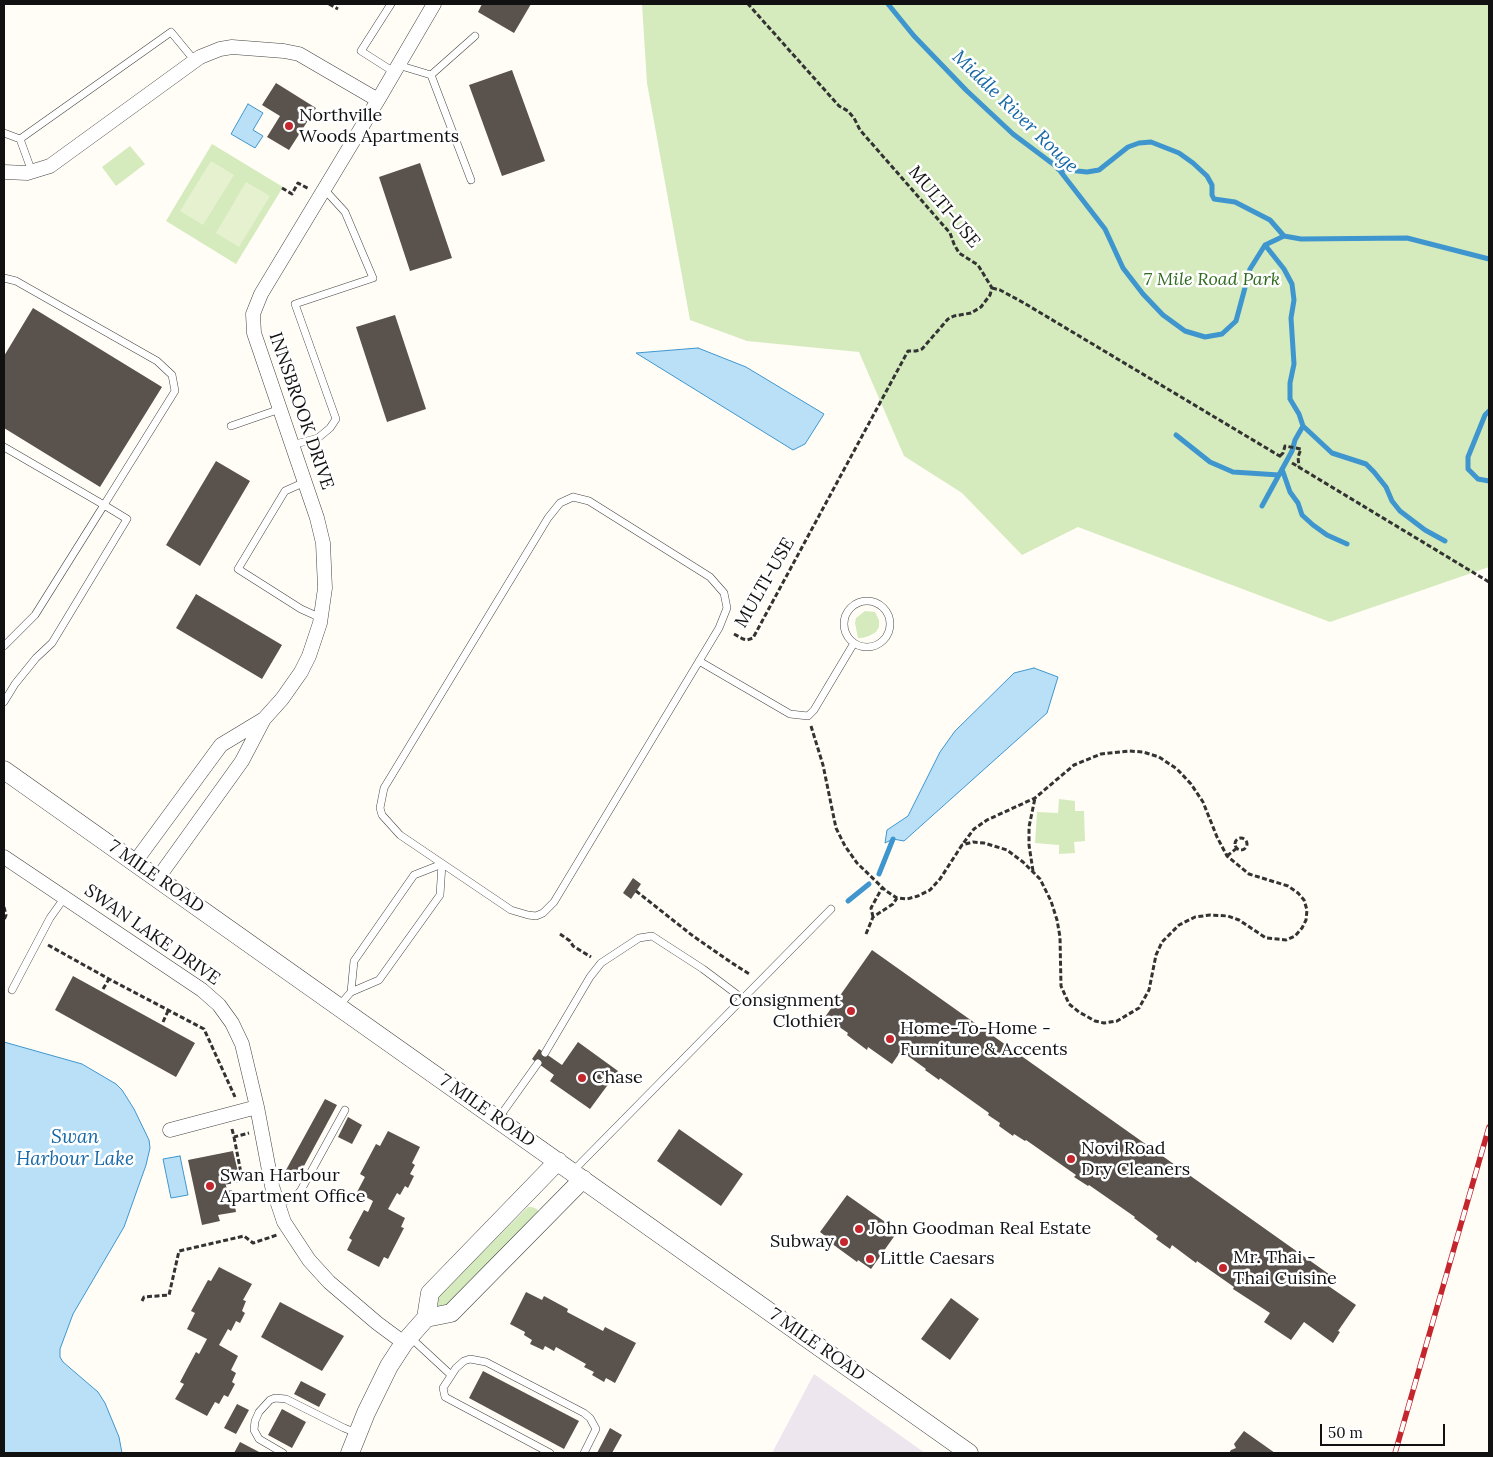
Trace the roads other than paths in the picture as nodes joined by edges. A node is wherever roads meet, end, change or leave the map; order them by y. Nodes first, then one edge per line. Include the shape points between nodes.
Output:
1 (392, 4) edge
2 (434, 4) edge
3 (476, 36) dead end
4 (195, 61) junction
5 (396, 68) junction
6 (431, 75) junction
7 (378, 100) junction
8 (4, 133) edge
9 (20, 139) junction
10 (4, 172) edge
11 (32, 172) junction
12 (472, 180) dead end
13 (322, 192) junction
14 (4, 278) edge
15 (280, 409) junction
16 (231, 426) dead end
17 (292, 445) junction
18 (4, 447) edge
19 (305, 482) junction
20 (104, 505) junction
21 (322, 618) junction
22 (854, 643) junction
23 (4, 646) edge
24 (699, 661) junction
25 (4, 702) edge
26 (264, 719) junction
27 (4, 770) edge
28 (4, 857) edge
29 (135, 862) junction
30 (442, 864) junction
31 (158, 878) junction
32 (65, 897) junction
33 (830, 909) dead end
34 (12, 990) dead end
35 (352, 992) junction
36 (743, 999) junction
37 (338, 1007) junction
38 (545, 1053) dead end
39 (538, 1063) dead end
40 (257, 1106) junction
41 (345, 1110) dead end
42 (498, 1118) junction
43 (170, 1130) dead end
44 (558, 1161) junction
45 (578, 1175) junction
46 (277, 1204) junction
47 (426, 1318) junction
48 (407, 1340) junction
49 (451, 1375) junction
50 (357, 1433) junction
51 (283, 1453) edge
52 (350, 1453) edge
53 (550, 1453) edge
54 (584, 1453) edge
55 (969, 1453) edge

1 - 5 lane via 361,51
2 - 5 street, INNSBROOK DRIVE
3 - 6 lane
4 - 7 street via 226,48 299,54
4 - 9 lane via 172,32
4 - 11 street via 50,166
5 - 6 lane
5 - 7 street, INNSBROOK DRIVE
6 - 12 lane
7 - 13 street, INNSBROOK DRIVE
8 - 9 lane
9 - 11 lane
10 - 11 street
13 - 15 street, INNSBROOK DRIVE via 261,294 253,314 254,333
13 - 17 lane via 345,212 373,278 295,304 336,419 318,438
14 - 20 lane via 16,281 157,361 172,374 176,391
15 - 16 lane
15 - 17 street, INNSBROOK DRIVE
17 - 19 street, INNSBROOK DRIVE
18 - 20 lane
19 - 21 street, INNSBROOK DRIVE via 323,543 325,588
19 - 21 lane via 285,491 238,569 301,609
20 - 23 lane via 35,615
20 - 25 lane via 127,519 52,643 36,658
21 - 26 street, INNSBROOK DRIVE via 300,672
22 - 22 lane via 868,647 882,642 890,622 885,608 864,600 850,608 844,623 848,638
22 - 24 lane via 808,716 790,714
24 - 30 lane via 554,902 543,913 528,916 511,910
24 - 30 lane via 727,608 724,593 710,577 589,501 573,497 560,503 384,788 380,808 382,815 400,834
26 - 29 street, INNSBROOK DRIVE via 221,745
26 - 31 street, INNSBROOK DRIVE via 242,761
27 - 29 street, 7 MILE ROAD
28 - 32 street, SWAN LAKE DRIVE
29 - 31 street, 7 MILE ROAD
30 - 35 lane via 440,895 379,980
30 - 35 lane via 414,875 354,961
31 - 37 street, 7 MILE ROAD
32 - 34 lane via 50,918
32 - 40 street, SWAN LAKE DRIVE via 202,990 219,1005 242,1044
33 - 36 lane
35 - 37 lane
36 - 38 lane via 659,940 652,936 639,938 601,963
36 - 45 lane
37 - 42 street, 7 MILE ROAD
39 - 42 lane
40 - 43 street
40 - 46 street, SWAN LAKE DRIVE
41 - 46 lane via 296,1197
42 - 44 street, 7 MILE ROAD
44 - 45 street, 7 MILE ROAD
44 - 47 street via 430,1293
45 - 47 street via 451,1312
45 - 55 street, 7 MILE ROAD
46 - 48 street, SWAN LAKE DRIVE via 284,1222 308,1260 377,1323
47 - 48 street
48 - 49 lane
48 - 50 street via 389,1366
49 - 53 lane via 443,1388 445,1397
49 - 54 lane via 464,1361 478,1359 584,1413 596,1428
50 - 51 lane via 286,1399 275,1398 259,1412 254,1430 259,1439
50 - 52 street

